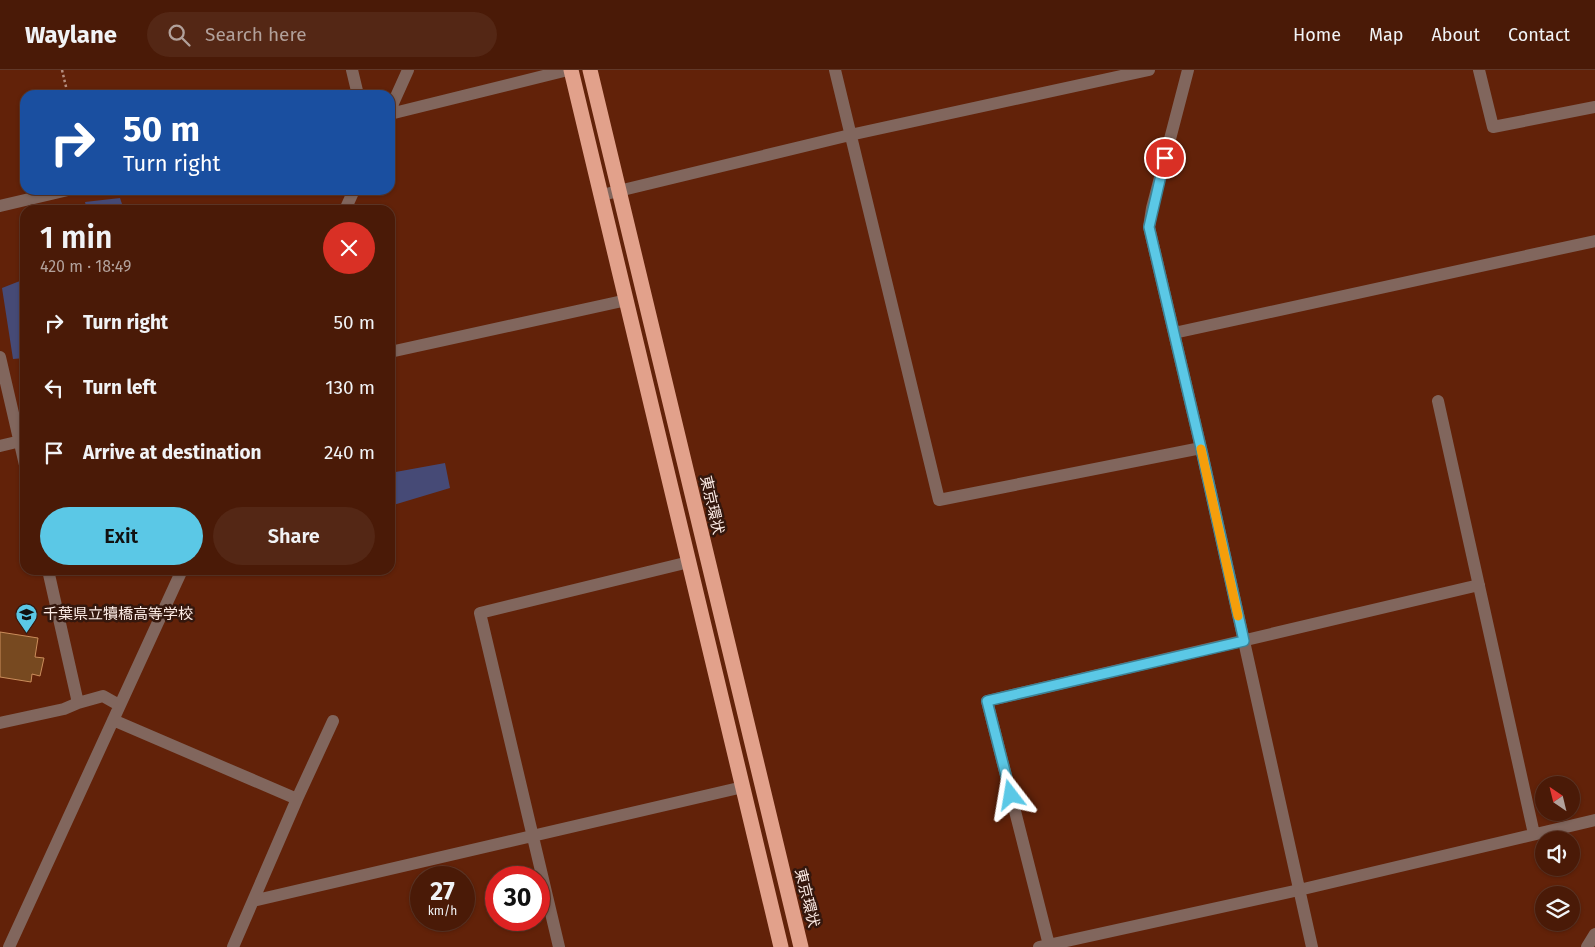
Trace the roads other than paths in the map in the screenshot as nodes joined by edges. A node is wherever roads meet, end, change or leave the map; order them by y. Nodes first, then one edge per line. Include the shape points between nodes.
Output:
1 (352, 70) edge
2 (408, 70) edge
3 (570, 70) edge
4 (590, 70) edge
5 (835, 70) edge
6 (1149, 70) edge
7 (1188, 70) edge
8 (1479, 70) edge
9 (357, 90) edge
10 (395, 100) edge
11 (1595, 107) edge
12 (395, 111) edge
13 (850, 135) junction
14 (620, 190) junction
15 (602, 194) junction
16 (47, 195) edge
17 (0, 206) edge
18 (1595, 240) edge
19 (627, 300) junction
20 (1174, 333) junction
21 (395, 351) edge
22 (0, 357) edge
23 (1438, 401) dead end
24 (20, 433) edge
25 (20, 441) edge
26 (0, 446) edge
27 (1201, 448) junction
28 (689, 562) junction
29 (49, 575) edge
30 (180, 575) edge
31 (1479, 585) junction
32 (1244, 641) junction
33 (78, 703) junction
34 (119, 705) junction
35 (113, 720) junction
36 (333, 720) dead end
37 (0, 724) edge
38 (743, 788) junction
39 (297, 799) junction
40 (1595, 820) edge
41 (1534, 834) junction
42 (533, 837) junction
43 (1299, 890) junction
44 (253, 901) junction
45 (1595, 934) edge
46 (1044, 946) edge
47 (9, 947) edge
48 (234, 947) edge
49 (559, 947) edge
50 (781, 947) edge
51 (801, 947) edge
52 (1312, 947) edge
53 (1586, 947) edge

1 - 9 street
2 - 10 street
3 - 12 street
3 - 15 highway
4 - 14 highway, 東京環状
5 - 13 street
6 - 13 street
7 - 20 street via 1149,227
8 - 11 street via 1492,127
13 - 14 street
13 - 27 street via 939,500
14 - 15 street
14 - 51 highway, 東京環状
15 - 19 highway
16 - 17 street
18 - 20 street
19 - 21 street
19 - 28 highway
20 - 27 street
22 - 24 street
23 - 31 street
25 - 26 street
27 - 32 street
28 - 38 highway
28 - 42 street via 480,613
29 - 33 street
30 - 34 street
31 - 32 street
31 - 41 street
32 - 43 street
32 - 46 street via 987,701
33 - 34 street via 103,696
33 - 37 street via 64,710
34 - 35 street
35 - 39 street
35 - 47 street
36 - 39 street
38 - 42 street
38 - 50 highway
39 - 44 street
40 - 41 street
41 - 43 street
42 - 44 street
42 - 49 street
43 - 46 street
43 - 52 street
44 - 48 street
45 - 53 street

